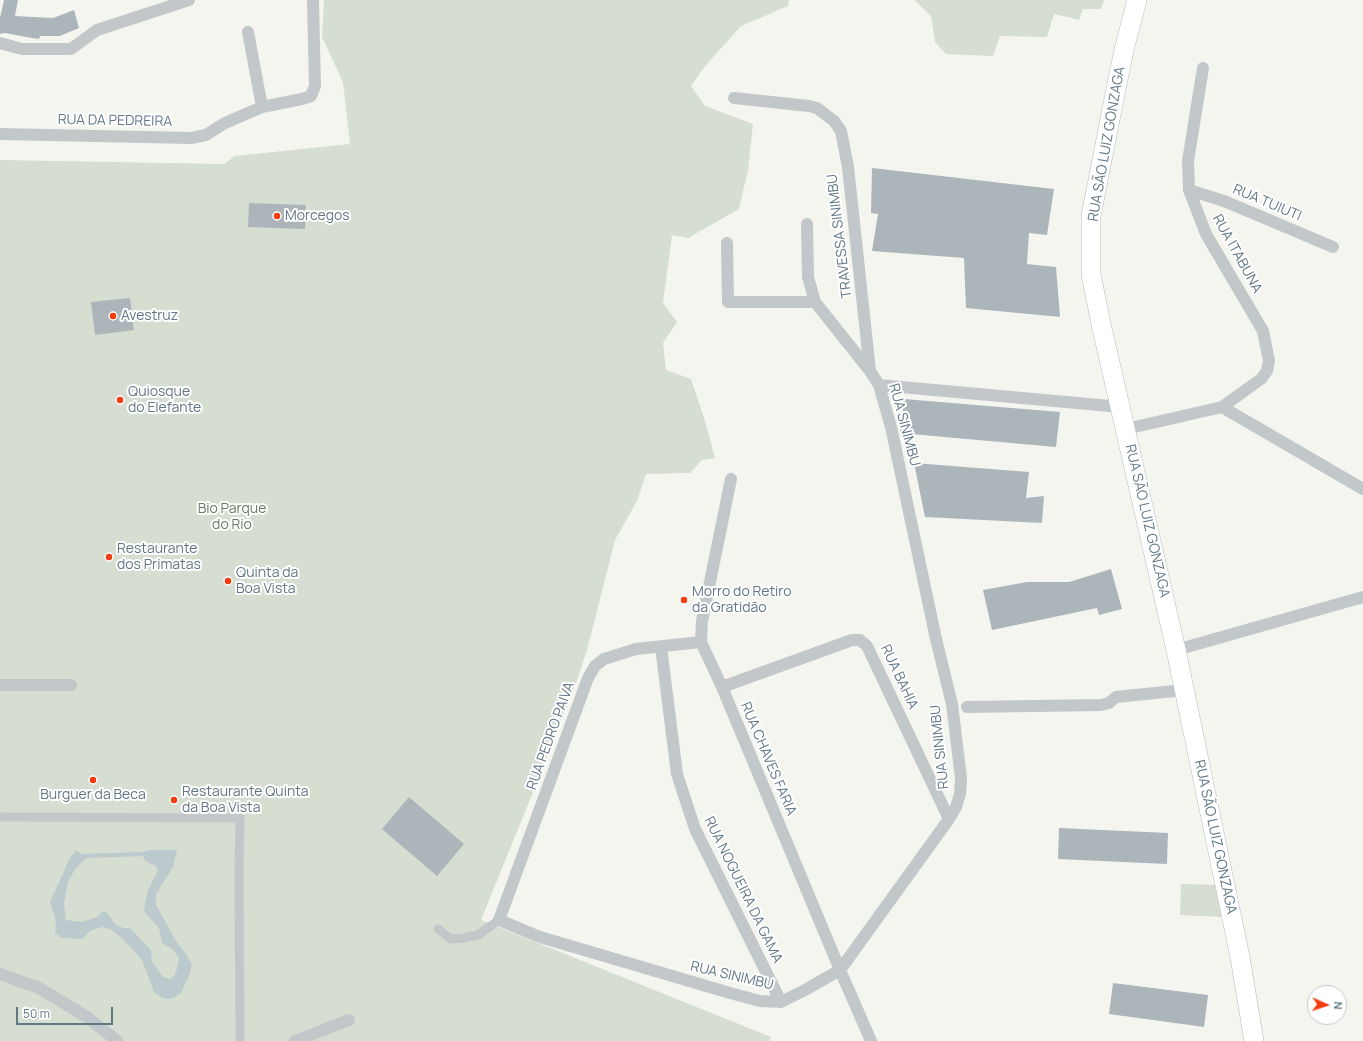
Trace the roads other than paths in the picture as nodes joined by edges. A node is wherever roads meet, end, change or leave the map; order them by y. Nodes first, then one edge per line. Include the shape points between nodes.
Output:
1 (189, 0) edge
2 (313, 0) edge
3 (1137, 0) edge
4 (248, 32) dead end
5 (0, 43) edge
6 (1203, 68) dead end
7 (734, 98) dead end
8 (262, 107) junction
9 (0, 134) edge
10 (1189, 190) junction
11 (807, 224) dead end
12 (727, 243) dead end
13 (1333, 247) dead end
14 (815, 302) junction
15 (870, 371) junction
16 (879, 385) junction
17 (1121, 407) junction
18 (1222, 407) junction
19 (1126, 429) junction
20 (731, 479) dead end
21 (1363, 489) edge
22 (1363, 597) edge
23 (701, 642) junction
24 (661, 647) junction
25 (1176, 650) junction
26 (71, 685) dead end
27 (0, 686) edge
28 (722, 688) junction
29 (1184, 690) junction
30 (967, 707) dead end
31 (0, 817) edge
32 (949, 819) junction
33 (499, 920) junction
34 (438, 929) dead end
35 (840, 970) junction
36 (0, 974) edge
37 (781, 1002) junction
38 (349, 1020) dead end
39 (116, 1041) edge
40 (240, 1041) edge
41 (295, 1041) edge
42 (871, 1041) edge
43 (1254, 1041) edge

1 - 5 street via 97,30 71,49 22,49
2 - 8 street, RUA DA PEDREIRA via 314,91 311,96 302,100
3 - 17 main road, RUA SÃO LUIZ GONZAGA via 1124,50 1091,216 1091,274
4 - 8 street
6 - 10 street, RUA ITABUNA via 1188,161
7 - 15 street, TRAVESSA SINIMBU via 817,108 834,121 841,131 848,167
8 - 9 street, RUA DA PEDREIRA via 206,134 191,138
10 - 13 street, RUA TUIUTI via 1224,201
10 - 18 street, RUA ITABUNA via 1206,234 1263,331 1269,361 1267,371 1261,379
11 - 14 street, RUA SINIMBU via 808,277
12 - 14 street via 728,302
14 - 15 street, RUA SINIMBU
15 - 16 street, RUA SINIMBU
16 - 17 street
16 - 32 street, RUA SINIMBU via 891,427 952,704 961,778 960,794
17 - 19 main road, RUA SÃO LUIZ GONZAGA
18 - 19 street
18 - 21 street
19 - 25 main road, RUA SÃO LUIZ GONZAGA
20 - 23 street, RUA CHAVES FARIA via 702,620
22 - 25 street
23 - 24 street, RUA PEDRO PAIVA
23 - 28 street, RUA CHAVES FARIA
24 - 33 street, RUA PEDRO PAIVA via 636,649 604,659 588,678
24 - 37 street, RUA NOGUEIRA DA GAMA via 677,774 694,829
25 - 29 main road, RUA SÃO LUIZ GONZAGA
26 - 27 street
28 - 32 street, RUA BAHIA via 852,640 860,640 867,646
28 - 35 street, RUA CHAVES FARIA
29 - 30 street via 1116,697 1101,705
29 - 43 main road, RUA SÃO LUIZ GONZAGA via 1240,957
31 - 40 street via 240,818
32 - 35 street, RUA SINIMBU
33 - 34 street via 478,935 463,938 451,939
33 - 37 street, RUA SINIMBU via 540,937 730,993 760,1001
35 - 37 street, RUA SINIMBU
35 - 42 street, RUA CHAVES FARIA
36 - 39 street via 39,988 86,1017
38 - 41 street

